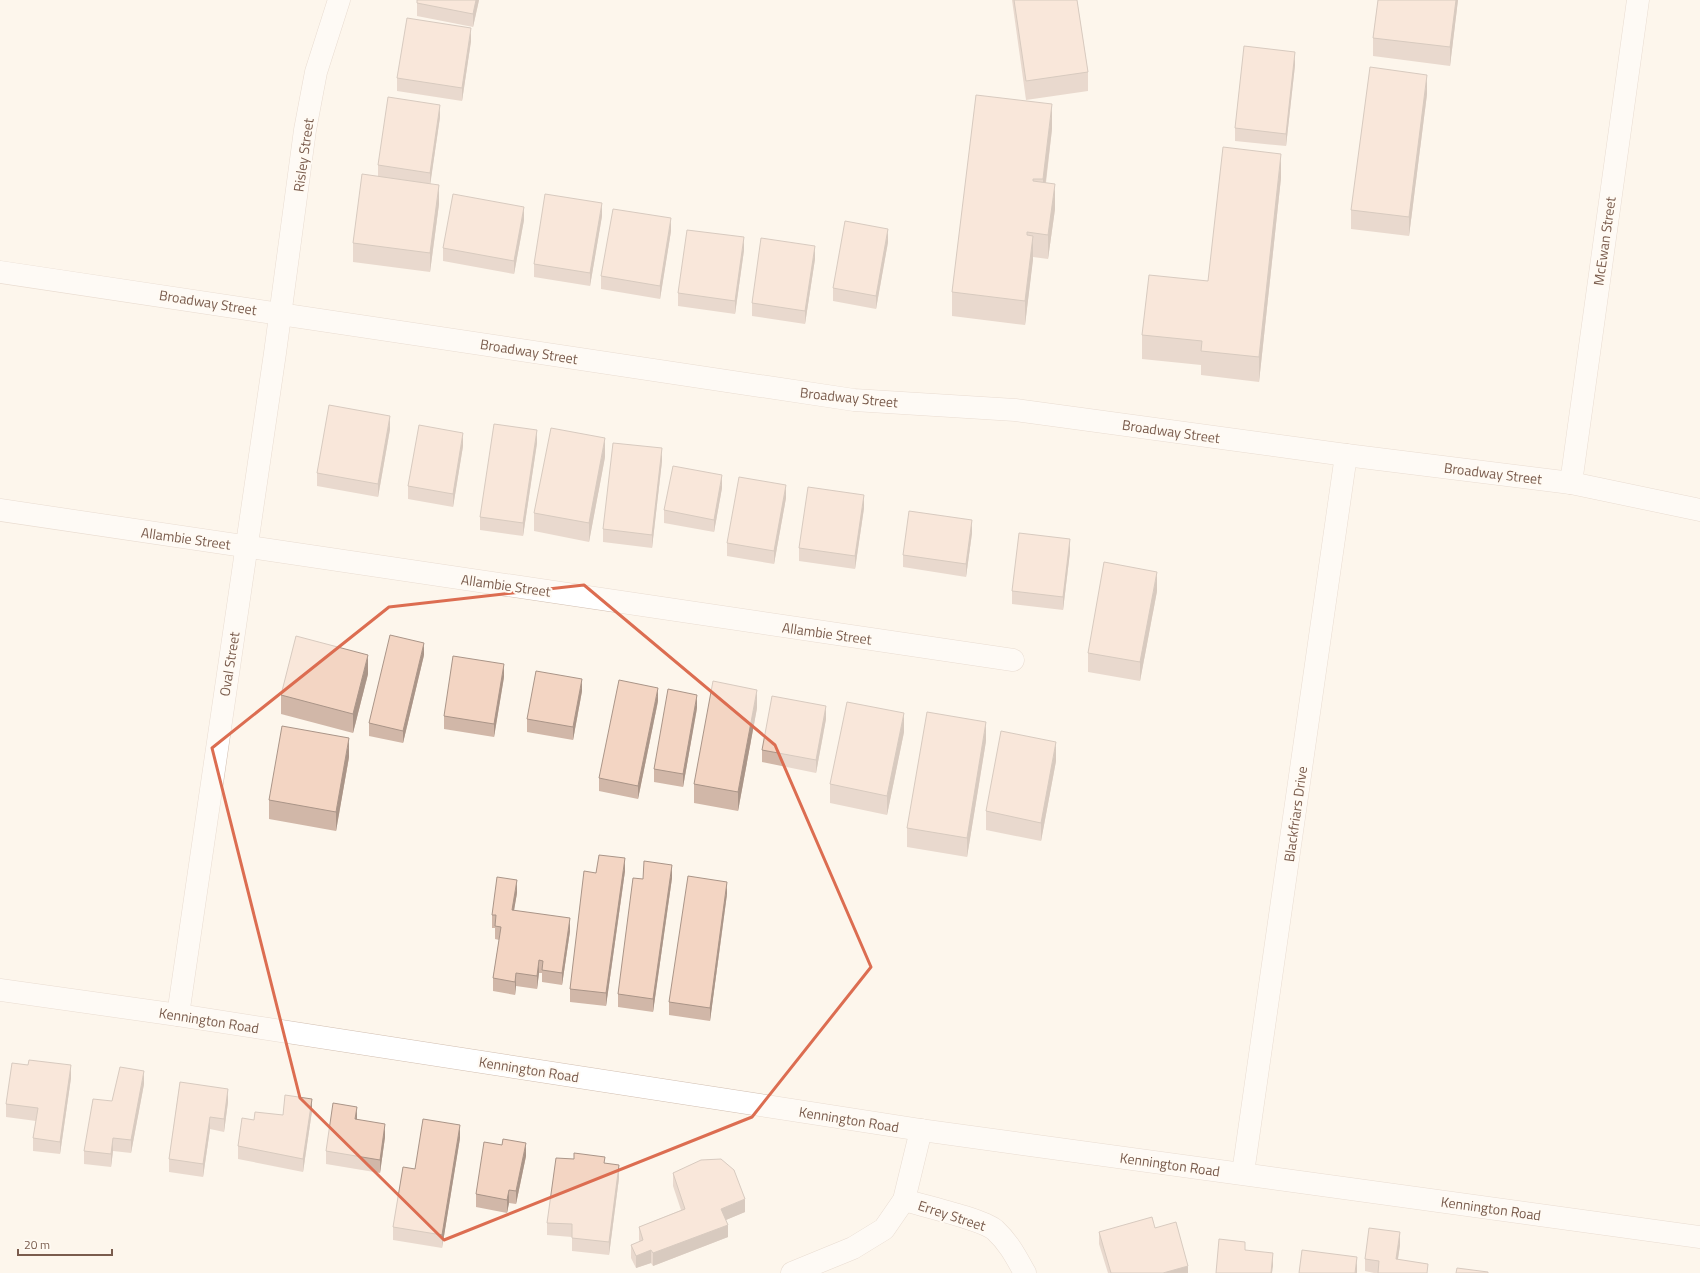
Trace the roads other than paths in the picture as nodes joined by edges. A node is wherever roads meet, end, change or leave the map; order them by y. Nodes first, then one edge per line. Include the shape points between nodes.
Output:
1 (339, 0) edge
2 (1638, 0) edge
3 (0, 272) edge
4 (280, 313) junction
5 (1346, 455) junction
6 (1570, 483) junction
7 (0, 510) edge
8 (1700, 510) edge
9 (247, 547) junction
10 (1013, 660) dead end
11 (0, 990) edge
12 (178, 1015) junction
13 (921, 1130) junction
14 (1243, 1173) junction
15 (904, 1200) junction
16 (1700, 1237) edge
17 (792, 1273) edge
18 (1025, 1273) edge

1 - 4 street, Risley Street via 316,72 305,130
2 - 6 street, McEwan Street
3 - 4 street, Broadway Street
4 - 5 street, Broadway Street via 854,400 1015,410
4 - 9 street, Oval Street
5 - 6 street, Broadway Street
5 - 14 street, Blackfriars Drive
6 - 8 street, Broadway Street
7 - 9 street, Allambie Street
9 - 10 street, Allambie Street
9 - 12 street, Oval Street
11 - 12 street, Kennington Road
12 - 13 street, Kennington Road
13 - 14 street, Kennington Road
13 - 15 street
14 - 16 street, Kennington Road
15 - 17 street via 884,1229 853,1248
15 - 18 street, Errey Street via 994,1229 1013,1249

